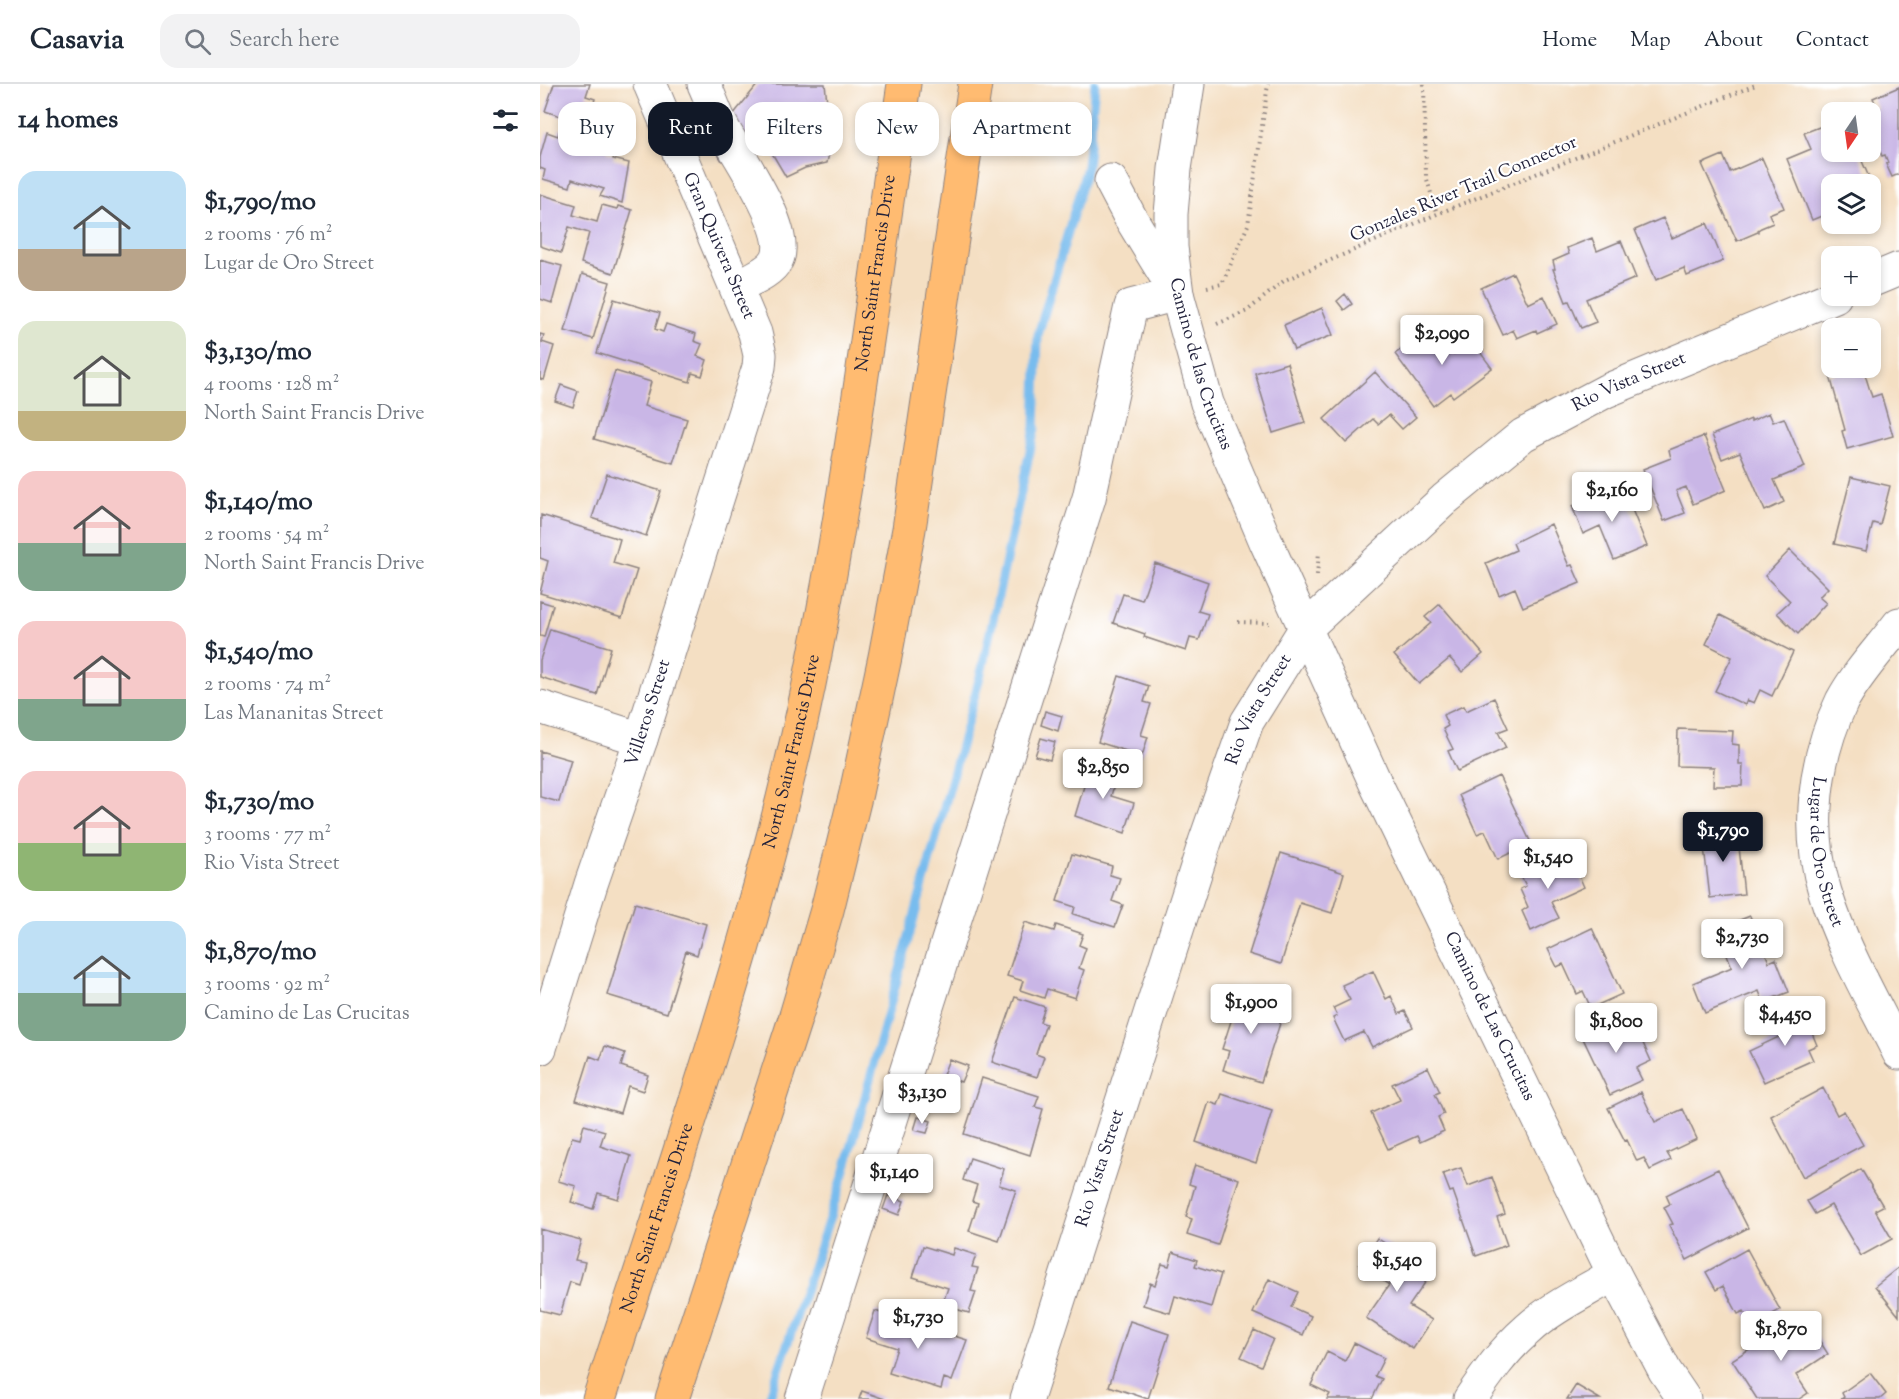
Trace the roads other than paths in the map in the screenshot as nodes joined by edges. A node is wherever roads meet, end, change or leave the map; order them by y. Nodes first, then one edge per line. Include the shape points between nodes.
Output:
1 (650, 84) edge
2 (704, 84) edge
3 (904, 84) edge
4 (975, 84) edge
5 (1188, 84) edge
6 (1111, 181) dead end
7 (1899, 270) edge
8 (1881, 277) edge
9 (736, 287) junction
10 (1177, 294) junction
11 (1821, 302) edge
12 (757, 378) joint
13 (1899, 624) edge
14 (1290, 626) junction
15 (540, 707) edge
16 (641, 739) junction
17 (540, 1048) edge
18 (1899, 1053) edge
19 (1614, 1274) junction
20 (599, 1399) edge
21 (672, 1399) edge
22 (802, 1399) edge
23 (1027, 1399) edge
24 (1470, 1399) edge
25 (1684, 1399) edge

1 - 9 street, Gran Quivera Street
2 - 9 street via 778,234 777,258 768,269
3 - 20 highway, North Saint Francis Drive via 837,535 803,709 742,951
4 - 21 highway via 907,540 856,792 796,1016
5 - 10 street, Camino de las Crucitas via 1171,214
6 - 10 street
7 - 8 street
9 - 12 street, Gran Quivera Street via 758,344
10 - 14 street, Camino de las Crucitas via 1208,403 1266,542
10 - 22 street via 1131,306 1089,498
11 - 14 street, Rio Vista Street via 1606,391 1523,435
12 - 16 street, Villeros Street
13 - 18 street, Lugar de Oro Street via 1843,701 1827,743 1815,802 1816,846 1825,891
14 - 19 street, Camino de Las Crucitas via 1322,662 1375,782
14 - 23 street, Rio Vista Street via 1247,722 1205,842
15 - 16 street
16 - 17 street, Villeros Street
19 - 24 street via 1528,1329
19 - 25 street, Camino de Las Crucitas

